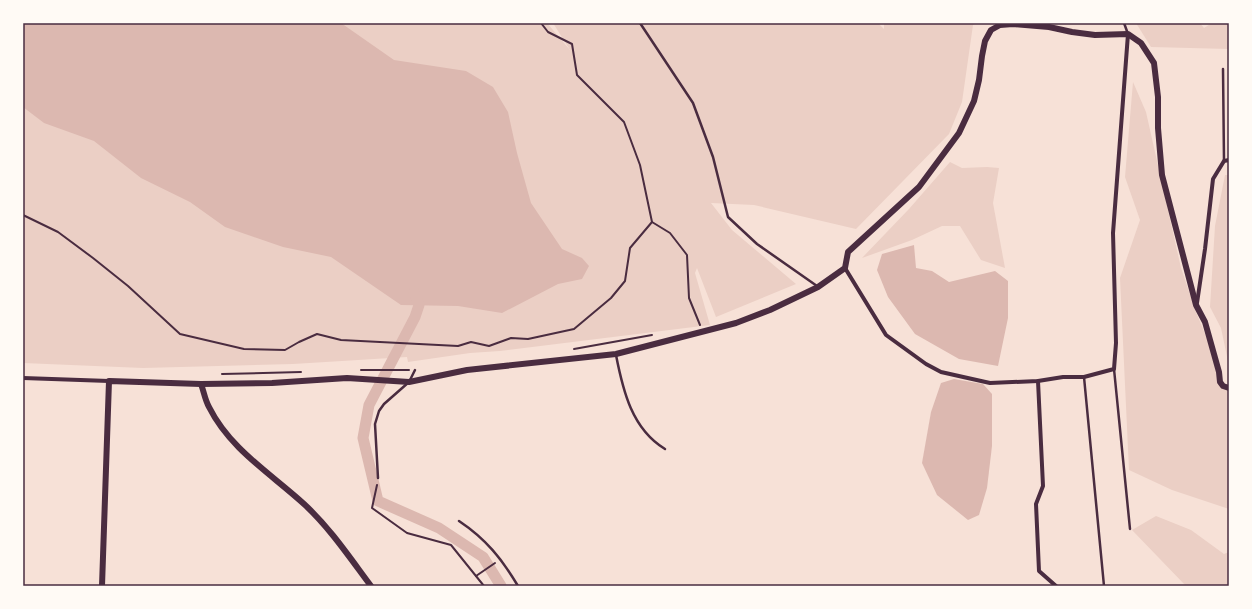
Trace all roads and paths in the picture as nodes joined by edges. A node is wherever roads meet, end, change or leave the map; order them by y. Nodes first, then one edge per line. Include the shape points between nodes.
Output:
1 (541, 23) edge
2 (640, 23) edge
3 (1124, 23) edge
4 (1128, 34) junction
5 (1223, 69) dead end
6 (1227, 161) edge
7 (23, 215) edge
8 (652, 222) junction
9 (845, 268) junction
10 (818, 287) junction
11 (1196, 305) junction
12 (703, 331) junction
13 (656, 334) dead end
14 (567, 350) dead end
15 (616, 354) junction
16 (1114, 369) junction
17 (360, 370) dead end
18 (415, 370) joint
19 (305, 371) dead end
20 (218, 374) dead end
21 (1084, 377) junction
22 (23, 378) edge
23 (1038, 381) junction
24 (109, 382) junction
25 (409, 382) junction
26 (201, 384) junction
27 (1229, 388) edge
28 (665, 450) dead end
29 (378, 478) joint
30 (460, 521) dead end
31 (1130, 529) dead end
32 (501, 559) junction
33 (476, 576) junction
34 (102, 586) edge
35 (371, 586) edge
36 (484, 586) edge
37 (518, 586) edge
38 (1056, 586) edge
39 (1104, 586) edge

1 - 8 path via 548,32 572,44 577,75 624,122 640,165
2 - 10 lane via 693,103 713,156 728,217 757,244
3 - 4 lane
4 - 9 street via 1095,35 1013,24 1000,25 991,30 985,41 974,101 959,133 919,187 848,252
4 - 11 street via 1141,43 1154,63 1162,174
4 - 16 street via 1113,233 1116,343
5 - 6 lane
6 - 11 street via 1213,179
7 - 8 path via 58,232 93,258 180,334 244,349 285,350 317,334 341,340 458,346 471,342 489,346 511,338 528,339 574,329 611,298 625,281 630,248
8 - 12 path via 670,232 687,255 689,298
9 - 10 street
9 - 23 street via 886,335 926,364 941,372 990,383
10 - 12 street via 770,310 736,323
11 - 27 street via 1205,322 1220,382
12 - 15 street
13 - 14 path
15 - 25 street via 467,370
15 - 28 lane via 622,385 638,422 654,442
16 - 21 street
16 - 31 lane
17 - 18 path
18 - 25 lane
19 - 20 path
21 - 23 street
21 - 39 lane
22 - 24 street
23 - 38 street via 1043,486 1036,504 1039,570
24 - 26 street
24 - 34 street
25 - 26 street via 347,378
25 - 29 lane via 379,411 375,424
26 - 35 street via 208,407 239,449 326,526
29 - 33 path via 372,508 407,533 451,545
30 - 32 lane via 477,534
32 - 33 path
32 - 37 lane
33 - 36 path

